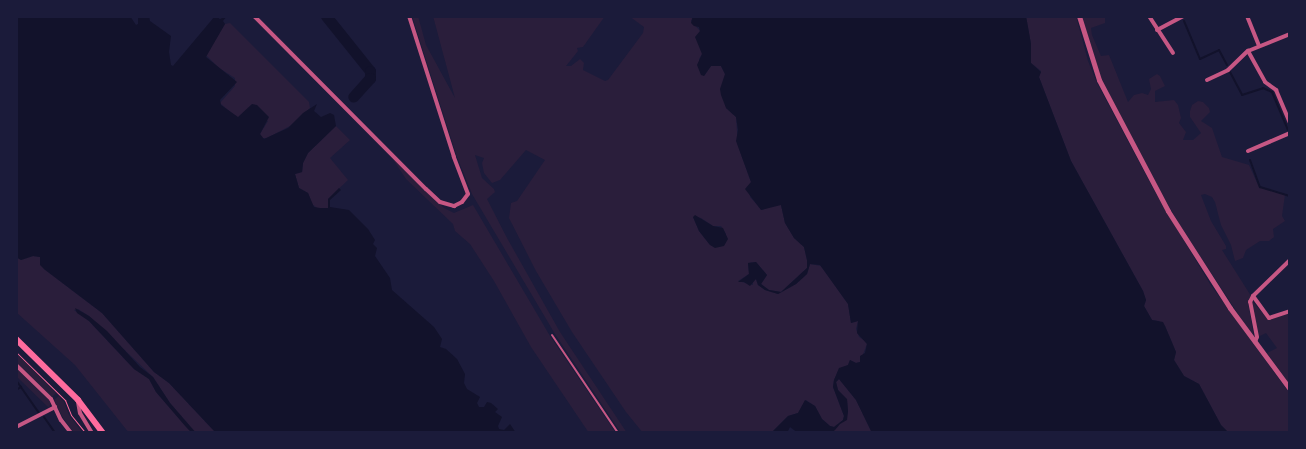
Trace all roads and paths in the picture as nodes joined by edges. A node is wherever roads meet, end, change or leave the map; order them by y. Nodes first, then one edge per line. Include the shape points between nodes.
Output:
1 (254, 16) edge
2 (409, 16) edge
3 (1079, 16) edge
4 (1148, 16) edge
5 (1182, 16) edge
6 (1247, 16) edge
7 (1157, 30) junction
8 (1290, 34) edge
9 (1259, 46) junction
10 (1248, 51) junction
11 (1173, 53) dead end
12 (1207, 80) dead end
13 (1290, 123) edge
14 (1290, 133) edge
15 (1248, 151) dead end
16 (1290, 260) edge
17 (1253, 296) junction
18 (1290, 311) edge
19 (552, 335) dead end
20 (16, 339) edge
21 (1255, 342) junction
22 (16, 352) edge
23 (16, 365) edge
24 (1290, 389) edge
25 (78, 400) junction
26 (55, 407) junction
27 (16, 427) edge
28 (71, 433) edge
29 (86, 433) edge
30 (92, 433) edge
31 (103, 433) edge
32 (618, 433) edge

1 - 2 street via 426,189 440,202 454,206 468,194
3 - 21 street via 1099,80 1134,150 1204,270
4 - 7 street
5 - 7 street
6 - 9 street
7 - 11 street
8 - 9 street
9 - 10 street
10 - 12 street via 1228,70
10 - 13 street via 1265,82 1276,90
14 - 15 street
16 - 17 street
17 - 18 street via 1268,318
17 - 21 street via 1250,302 1257,337
19 - 32 lane
20 - 25 main road
21 - 24 street
22 - 29 path via 65,400 71,415
23 - 26 street via 51,399
25 - 30 street via 80,413
25 - 31 main road
26 - 27 street
26 - 28 street

